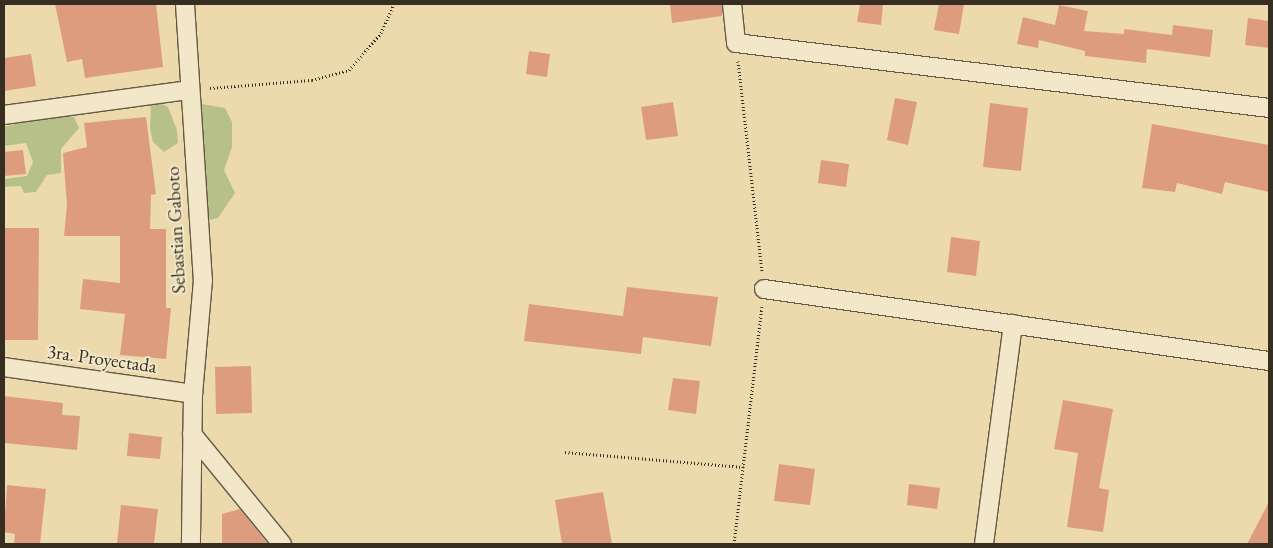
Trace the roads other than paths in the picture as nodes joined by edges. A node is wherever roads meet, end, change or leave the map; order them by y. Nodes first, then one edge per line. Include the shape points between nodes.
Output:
1 (185, 4) edge
2 (732, 4) edge
3 (188, 90) junction
4 (1269, 108) edge
5 (4, 115) edge
6 (764, 290) road end
7 (1013, 324) junction
8 (1269, 362) edge
9 (4, 367) edge
10 (193, 394) junction
11 (192, 434) junction
12 (190, 544) edge
13 (282, 544) edge
14 (984, 544) edge

1 - 3 street, Sebastian Gaboto
2 - 4 street via 736,44
3 - 5 street
3 - 10 street, Sebastian Gaboto via 203,280
6 - 7 street
7 - 8 street
7 - 14 street
9 - 10 street, 3ra. Proyectada
10 - 11 street, Sebastian Gaboto
11 - 12 street, Sebastian Gaboto
11 - 13 street

